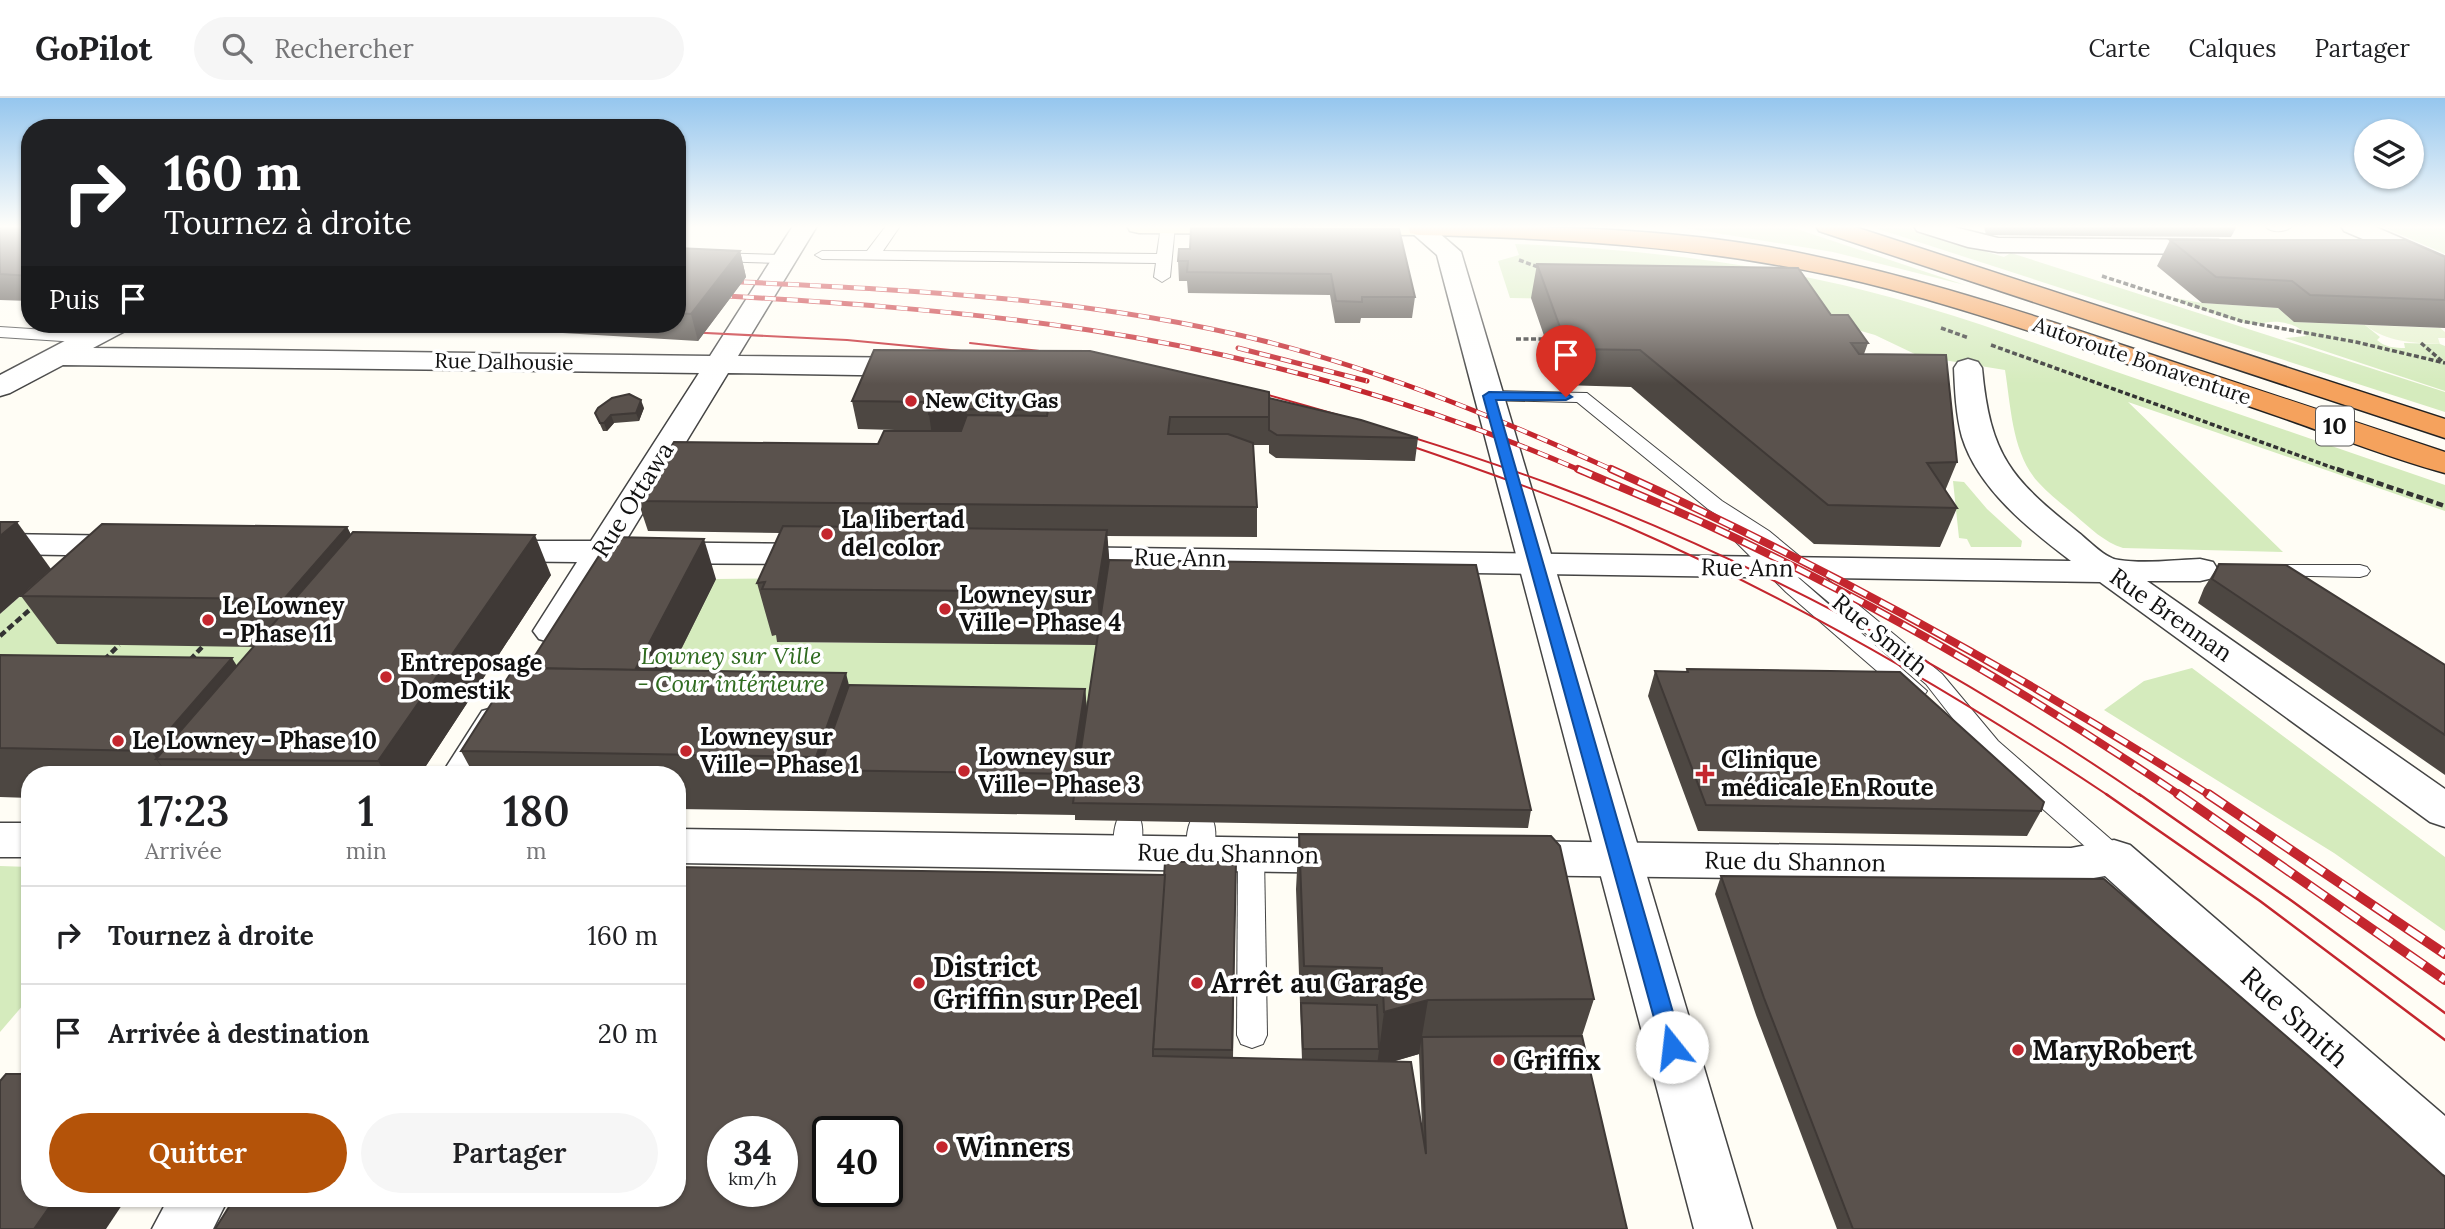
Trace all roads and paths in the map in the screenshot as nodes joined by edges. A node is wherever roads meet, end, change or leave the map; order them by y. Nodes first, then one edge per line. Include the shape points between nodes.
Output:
1 (771, 279) edge
2 (1456, 279) edge
3 (1877, 279) edge
4 (1988, 279) edge
5 (2111, 279) edge
6 (2241, 321) junction
7 (2235, 325) dead end
8 (1937, 327) dead end
9 (0, 332) edge
10 (102, 333) edge
11 (93, 338) junction
12 (1516, 339) dead end
13 (1545, 339) edge
14 (2421, 343) dead end
15 (1977, 351) junction
16 (58, 356) junction
17 (2444, 363) edge
18 (720, 364) junction
19 (951, 367) edge
20 (0, 387) edge
21 (1489, 396) junction
22 (2445, 429) edge
23 (2445, 463) edge
24 (2445, 506) edge
25 (0, 544) edge
26 (164, 546) edge
27 (464, 551) edge
28 (600, 552) junction
29 (853, 554) edge
30 (1030, 556) edge
31 (1535, 564) junction
32 (1787, 569) junction
33 (2213, 570) edge
34 (2252, 570) edge
35 (2109, 571) junction
36 (2360, 571) dead end
37 (37, 603) edge
38 (0, 636) edge
39 (119, 645) edge
40 (203, 646) edge
41 (91, 660) edge
42 (104, 660) junction
43 (116, 660) edge
44 (202, 662) edge
45 (532, 662) edge
46 (96, 669) edge
47 (511, 696) edge
48 (468, 766) edge
49 (2445, 811) edge
50 (0, 840) edge
51 (21, 840) edge
52 (686, 847) edge
53 (1356, 847) edge
54 (1251, 855) junction
55 (2115, 857) junction
56 (1468, 858) edge
57 (1620, 860) junction
58 (1252, 1035) dead end
59 (2445, 1150) edge
60 (195, 1207) edge
61 (181, 1229) edge
62 (1723, 1229) edge

1 - 18 street, Rue Ottawa
2 - 21 street
3 - 23 highway, Autoroute Bonaventure / 10 via 2008,316
4 - 22 highway, Autoroute Bonaventure / 10
5 - 6 path
6 - 7 path
6 - 17 path
8 - 15 path
9 - 11 lane
10 - 11 street
11 - 16 street
12 - 13 path
14 - 17 path
15 - 24 path
15 - 35 street, Rue Brennan via 1978,437 1984,452 1998,475 2043,519
16 - 18 street, Rue Dalhousie
16 - 20 street
18 - 19 street, Rue Dalhousie
18 - 28 street, Rue Ottawa
21 - 31 street
21 - 32 lane, Rue Smith via 1581,397
25 - 26 street
27 - 28 street
28 - 29 street
28 - 45 street, Rue Ottawa
30 - 31 street, Rue Ann via 1224,569
31 - 32 street, Rue Ann
31 - 57 street
32 - 35 street, Rue Ann
32 - 55 lane, Rue Smith via 1904,682 1987,744
33 - 35 street, Rue Ann
34 - 36 lane
35 - 49 street, Rue Brennan
37 - 38 path
39 - 42 path
40 - 44 path via 188,662
41 - 42 path
42 - 43 path
42 - 46 path
47 - 48 street
50 - 51 street
52 - 54 street, Rue du Shannon via 779,860 1129,856 1201,838
53 - 54 street, Rue du Shannon
54 - 58 lane
55 - 57 street, Rue du Shannon via 2071,865
55 - 59 street, Rue Smith
56 - 57 street, Rue du Shannon
57 - 62 street
60 - 61 street

